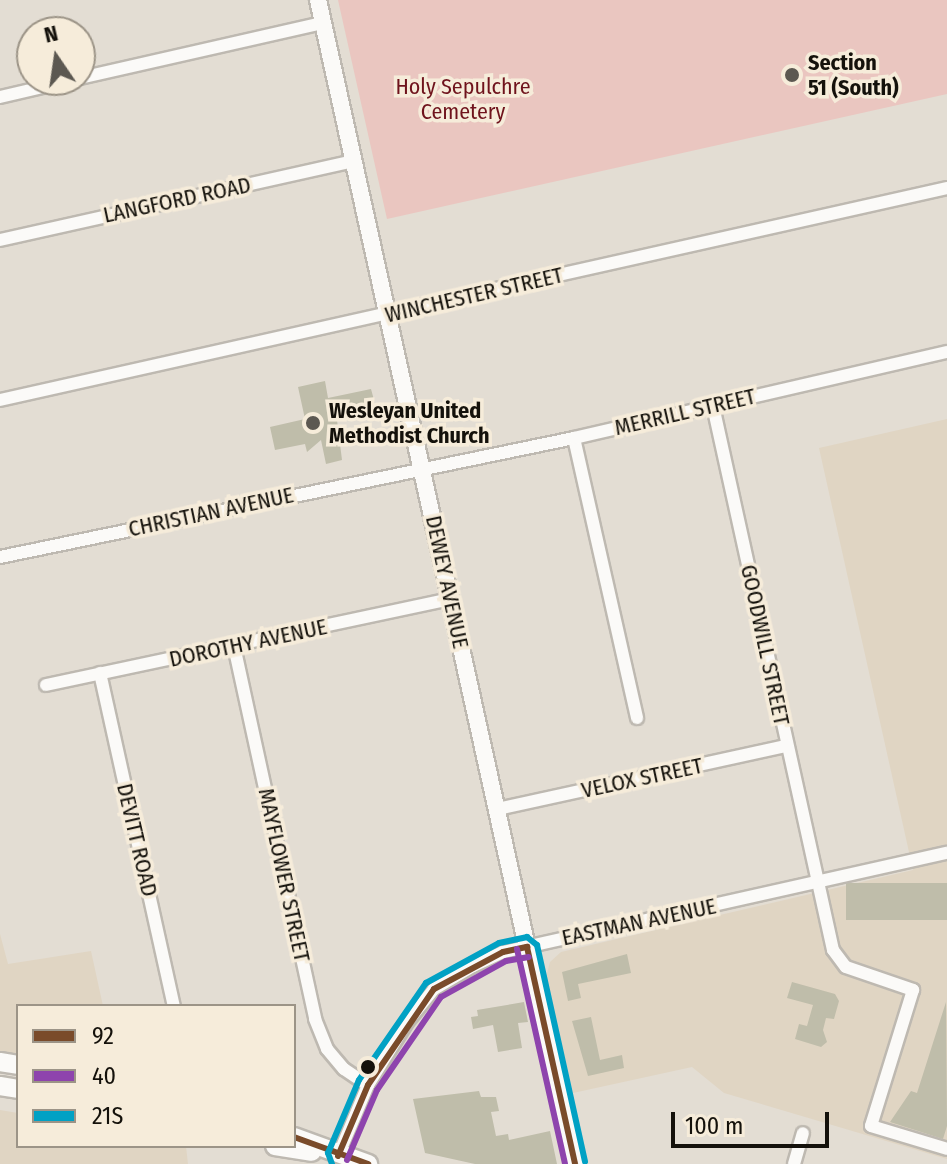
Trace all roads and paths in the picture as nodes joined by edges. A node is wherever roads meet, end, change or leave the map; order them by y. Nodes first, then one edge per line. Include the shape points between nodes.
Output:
1 (318, 0) edge
2 (322, 23) junction
3 (96, 74) edge
4 (354, 161) junction
5 (947, 188) edge
6 (0, 240) edge
7 (388, 314) junction
8 (947, 352) edge
9 (0, 400) edge
10 (713, 406) junction
11 (574, 438) junction
12 (422, 468) junction
13 (0, 557) edge
14 (451, 599) junction
15 (234, 646) junction
16 (100, 673) junction
17 (46, 685) dead end
18 (637, 718) dead end
19 (787, 746) junction
20 (497, 809) junction
21 (947, 853) edge
22 (818, 883) junction
23 (527, 947) junction
24 (174, 1004) edge
25 (368, 1085) junction
26 (803, 1133) dead end
27 (296, 1138) edge
28 (288, 1148) edge
29 (947, 1149) edge
30 (338, 1156) junction
31 (368, 1164) edge
32 (575, 1164) edge
33 (794, 1164) edge

1 - 2 main road, DEWEY AVENUE
2 - 3 street
2 - 4 main road, DEWEY AVENUE
4 - 6 street, LANGFORD ROAD
4 - 7 main road, DEWEY AVENUE
5 - 7 street, WINCHESTER STREET
7 - 9 street, WINCHESTER STREET
7 - 12 main road, DEWEY AVENUE
8 - 10 street, MERRILL STREET
10 - 11 street, MERRILL STREET
10 - 19 street, GOODWILL STREET
11 - 12 street, MERRILL STREET
11 - 18 street
12 - 13 street, CHRISTIAN AVENUE
12 - 14 main road, DEWEY AVENUE
14 - 15 street, DOROTHY AVENUE
14 - 20 main road, DEWEY AVENUE
15 - 16 street, DOROTHY AVENUE
15 - 25 street, MAYFLOWER STREET via 315,1019 327,1049
16 - 17 street, DOROTHY AVENUE
16 - 24 street, DEVITT ROAD
19 - 20 street, VELOX STREET
19 - 22 street, GOODWILL STREET
20 - 23 main road, DEWEY AVENUE
21 - 22 street, EASTMAN AVENUE
22 - 23 street, EASTMAN AVENUE
22 - 29 street, GOODWILL STREET via 838,959 856,972 913,990 871,1126
23 - 25 street, EASTMAN AVENUE via 503,952 434,989
23 - 32 main road, DEWEY AVENUE
25 - 30 street, EASTMAN AVENUE
26 - 33 street
27 - 30 highway
28 - 30 highway
30 - 31 highway

